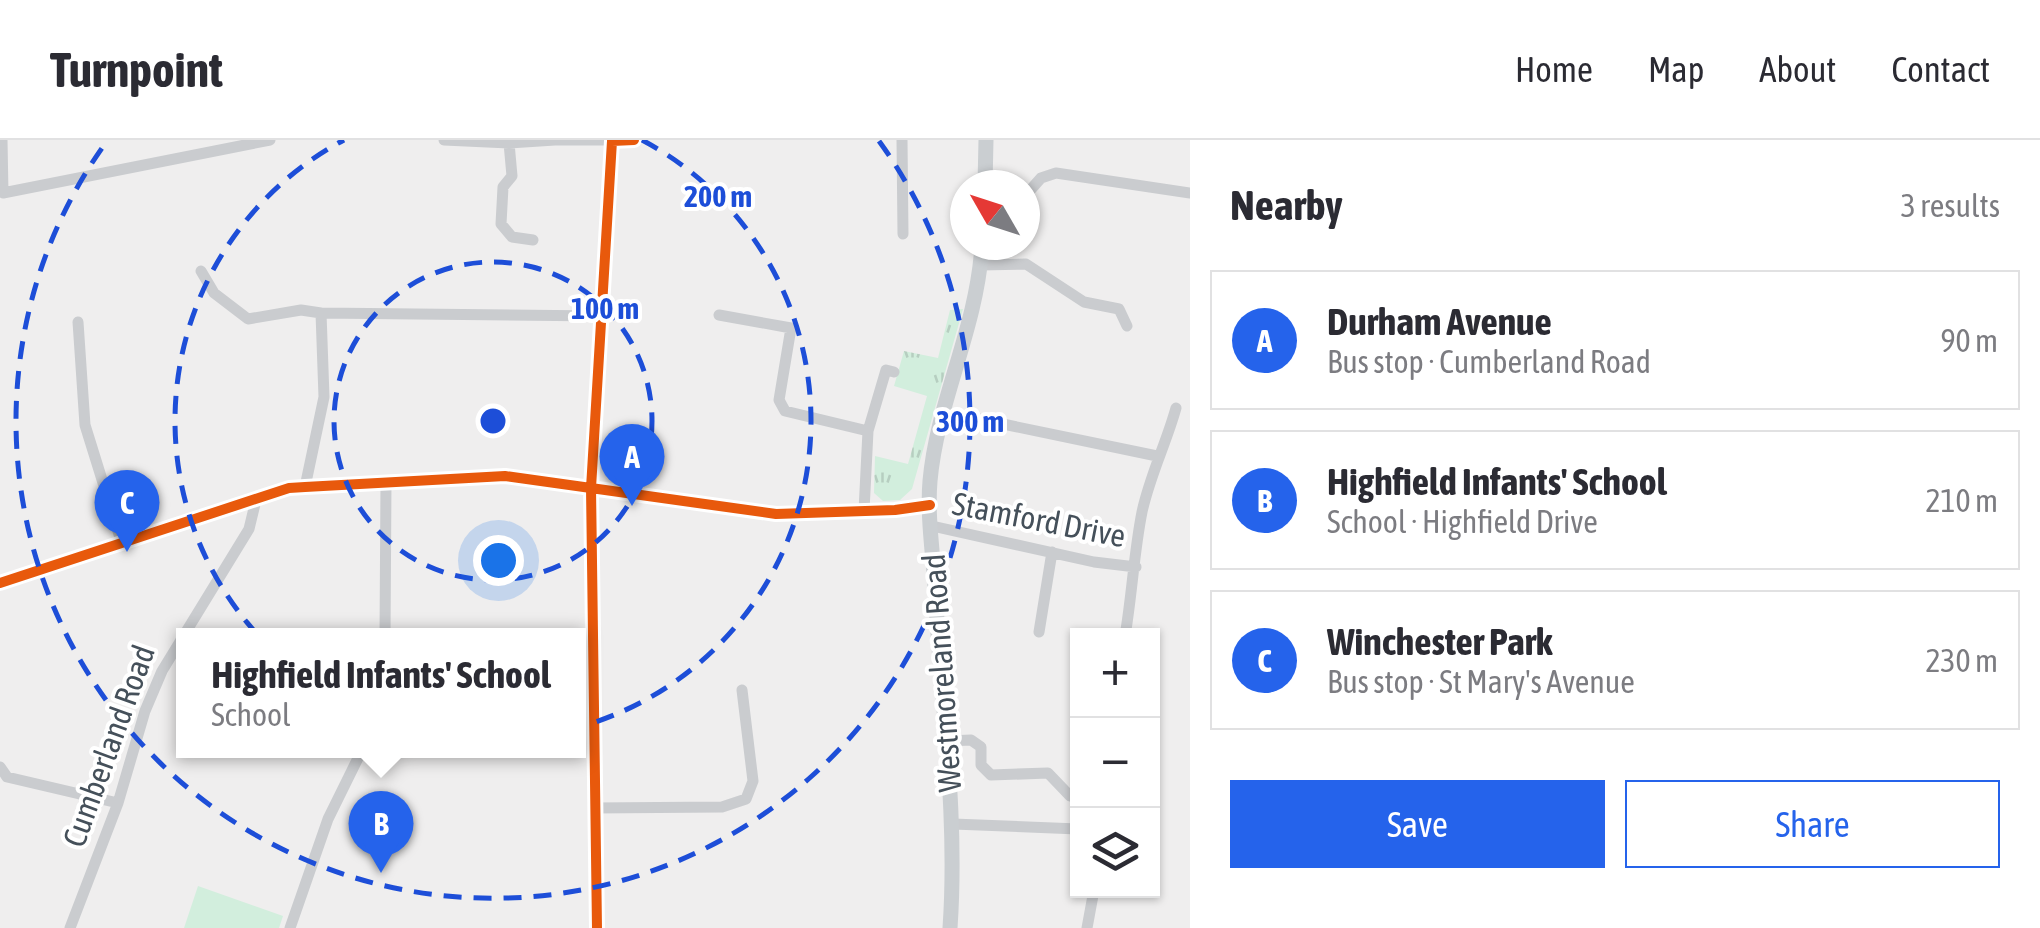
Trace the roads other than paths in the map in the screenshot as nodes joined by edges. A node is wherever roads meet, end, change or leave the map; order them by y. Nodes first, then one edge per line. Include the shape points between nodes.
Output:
1 (2, 140) edge
2 (270, 140) edge
3 (444, 140) edge
4 (556, 140) edge
5 (634, 140) edge
6 (902, 140) edge
7 (986, 140) edge
8 (612, 141) edge
9 (509, 143) junction
10 (985, 170) edge
11 (1040, 179) edge
12 (1190, 193) edge
13 (903, 234) dead end
14 (533, 240) dead end
15 (981, 260) edge
16 (981, 264) junction
17 (201, 271) dead end
18 (321, 313) junction
19 (719, 315) dead end
20 (602, 316) junction
21 (78, 322) dead end
22 (1127, 326) dead end
23 (894, 372) dead end
24 (1176, 408) dead end
25 (969, 417) dead end
26 (868, 432) junction
27 (1157, 456) junction
28 (386, 481) junction
29 (305, 487) junction
30 (591, 488) junction
31 (256, 500) junction
32 (930, 504) junction
33 (864, 511) junction
34 (932, 526) junction
35 (122, 544) junction
36 (1052, 552) junction
37 (1136, 567) junction
38 (0, 583) edge
39 (188, 628) edge
40 (386, 628) edge
41 (1127, 628) edge
42 (1039, 632) dead end
43 (176, 648) edge
44 (742, 690) dead end
45 (948, 741) junction
46 (358, 758) edge
47 (0, 768) edge
48 (1070, 796) edge
49 (118, 803) junction
50 (594, 808) junction
51 (953, 824) junction
52 (1070, 828) edge
53 (1093, 898) edge
54 (70, 928) edge
55 (290, 928) edge
56 (597, 928) edge
57 (950, 928) edge
58 (1087, 928) edge

1 - 2 street via 3,193
3 - 9 street
4 - 8 street
4 - 9 street
5 - 8 street
6 - 13 street
7 - 10 main road
8 - 20 street
9 - 14 street via 512,176 504,187 500,224 512,237
11 - 12 street via 1056,173
15 - 16 main road, Westmoreland Road
16 - 22 street via 1026,264 1084,302 1119,309
16 - 32 main road, Westmoreland Road
17 - 18 street via 214,293 248,319
18 - 20 street
18 - 29 street via 324,397
19 - 26 street via 791,328 780,400 785,410
20 - 30 street
21 - 35 street via 85,425
23 - 26 street via 886,370
24 - 27 street
25 - 27 street
26 - 33 street
27 - 37 street
28 - 29 street
28 - 30 street via 505,476
28 - 40 street
29 - 31 street
30 - 33 street via 776,514
30 - 50 street
31 - 35 street
31 - 39 street, Cumberland Road via 249,528
32 - 33 street
32 - 34 main road, Westmoreland Road
34 - 36 street, Stamford Drive
34 - 45 main road, Westmoreland Road
35 - 38 street
36 - 37 street, Stamford Drive
36 - 42 street
37 - 41 street
43 - 49 street, Cumberland Road via 145,711
44 - 50 street via 753,780 746,799 722,807
45 - 48 street via 971,740 981,747 981,765 991,775 1048,772
45 - 51 main road, Westmoreland Road
46 - 55 street via 328,819
47 - 49 street via 7,777
49 - 54 street, Cumberland Road
50 - 56 street
51 - 52 street
51 - 57 main road, Westmoreland Road
53 - 58 street

